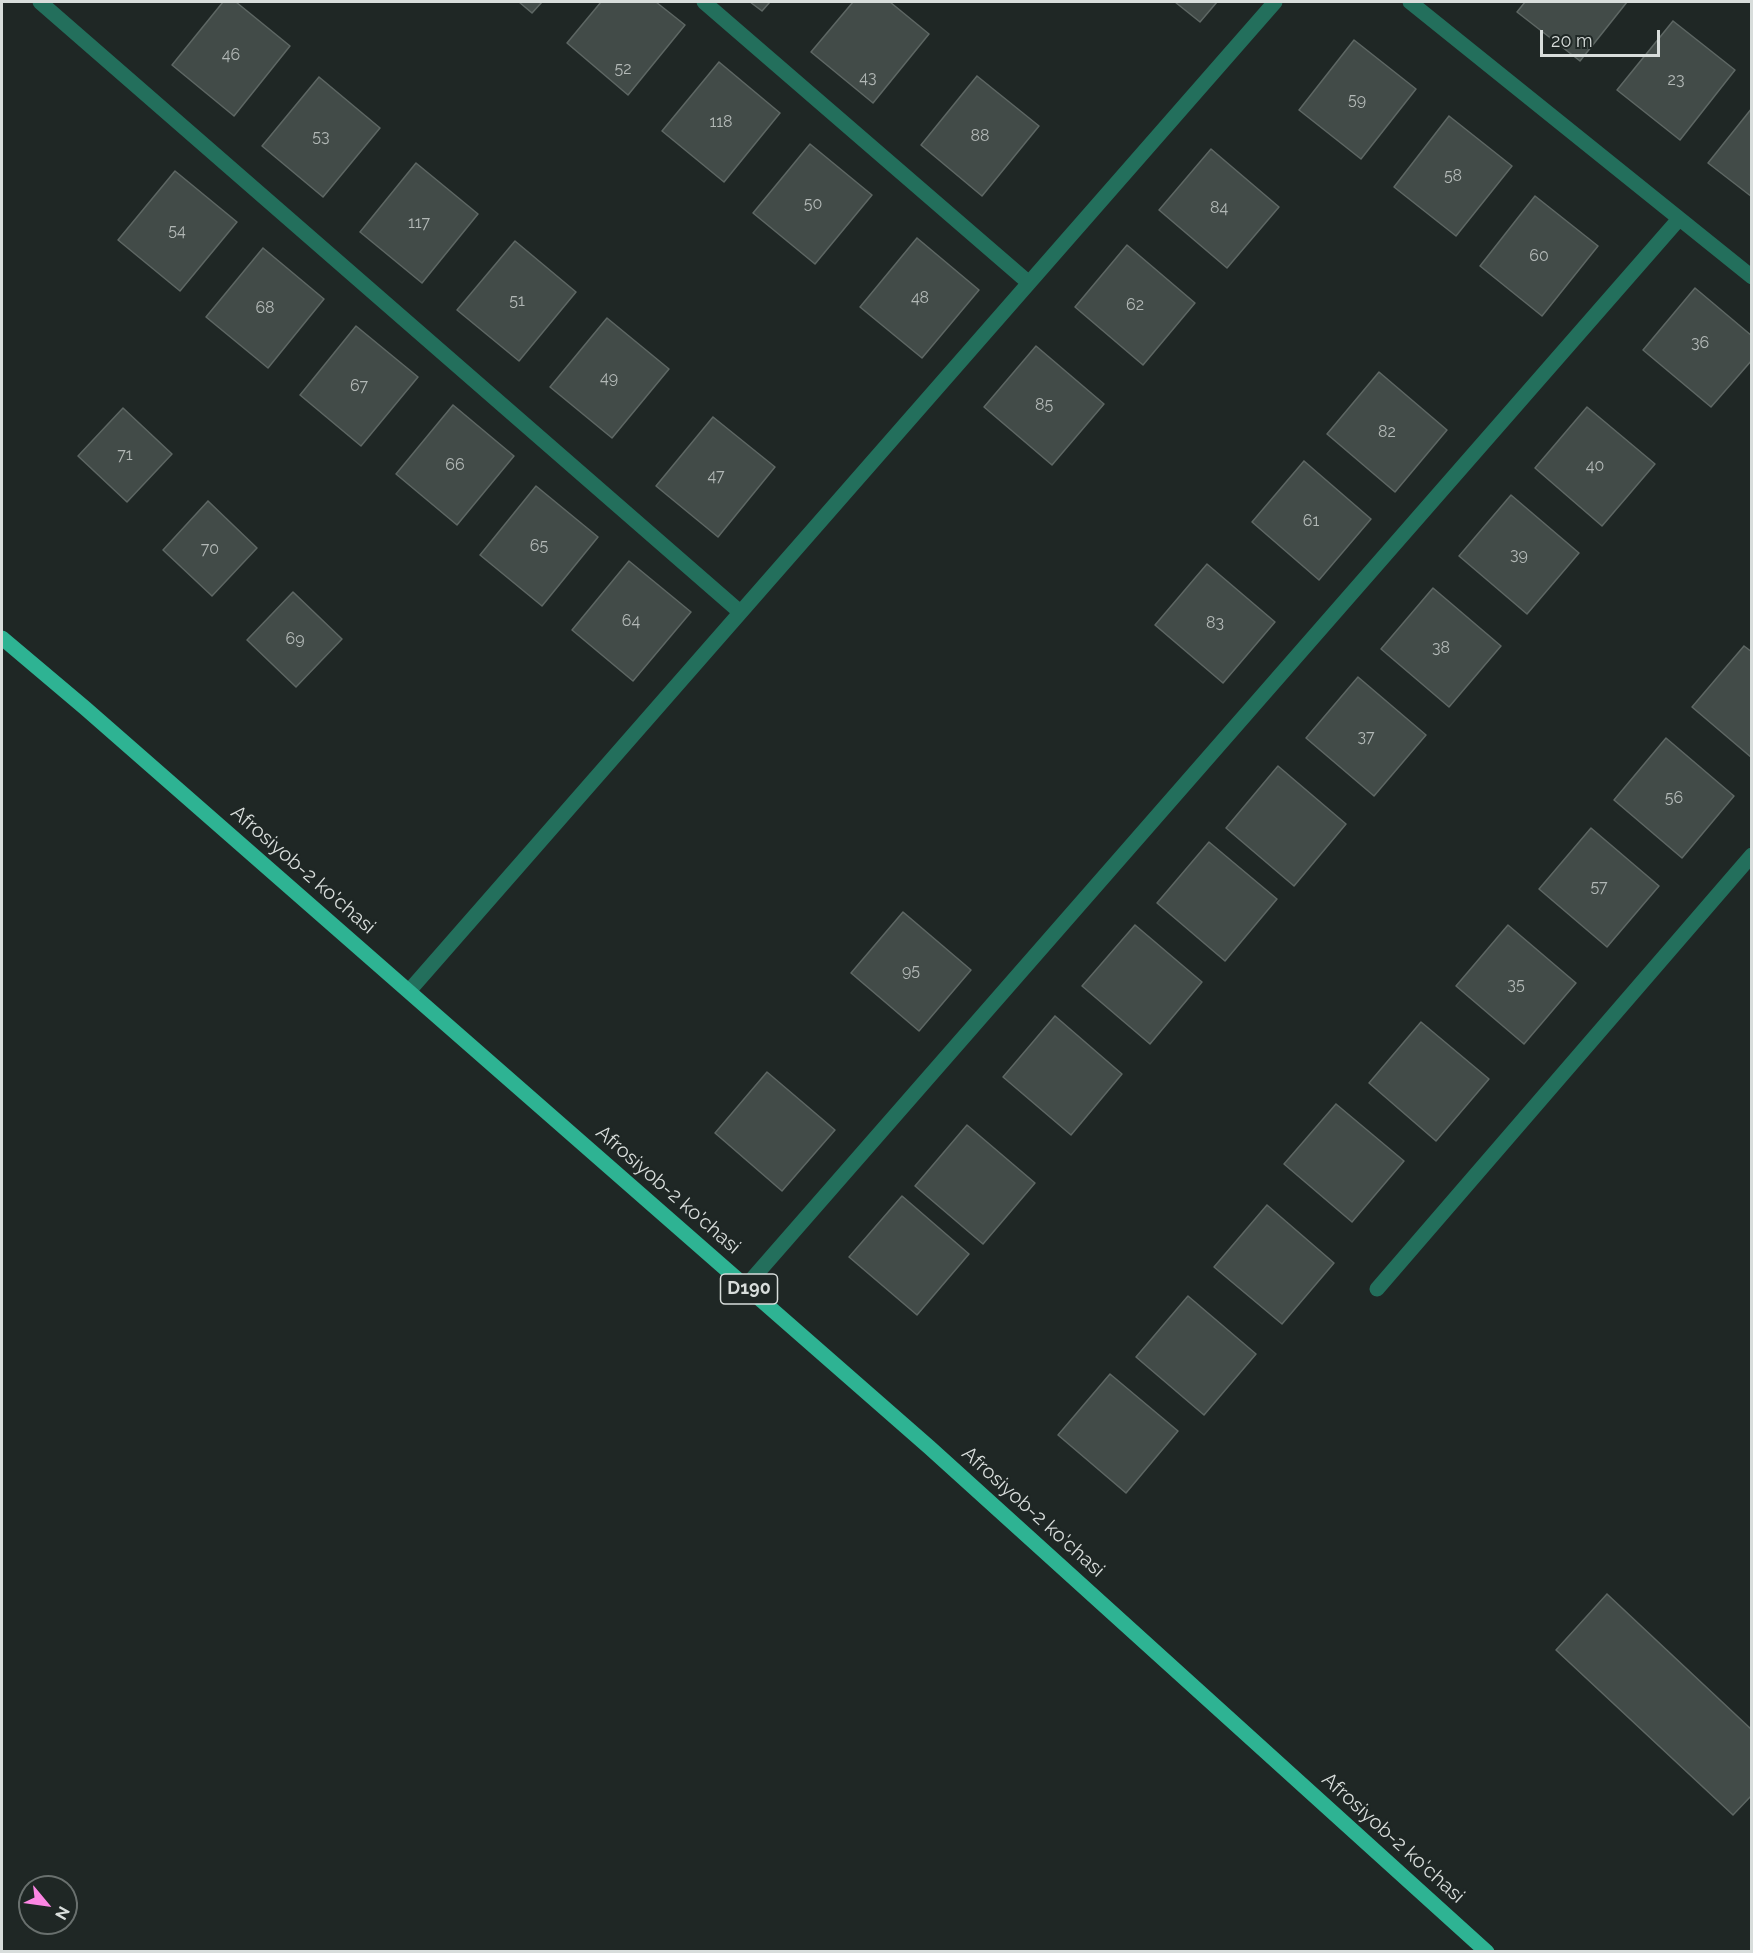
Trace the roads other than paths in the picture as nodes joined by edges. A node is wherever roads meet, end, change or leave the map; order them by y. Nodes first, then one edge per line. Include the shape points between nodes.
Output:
1 (704, 2) edge
2 (1275, 2) edge
3 (1410, 2) edge
4 (46, 3) edge
5 (1679, 219) junction
6 (1752, 277) edge
7 (1029, 283) junction
8 (740, 612) junction
9 (2, 638) edge
10 (1752, 855) edge
11 (409, 991) junction
12 (746, 1286) junction
13 (1377, 1289) dead end
14 (1487, 1952) edge

1 - 7 street
2 - 7 street
3 - 5 street
4 - 8 street
5 - 6 street
5 - 12 street
7 - 8 street
8 - 11 street
9 - 11 main road, Afrosiyob-2 ko'chasi / D190
10 - 13 street
11 - 12 main road, Afrosiyob-2 ko'chasi / D190
12 - 14 main road, Afrosiyob-2 ko'chasi / D190

